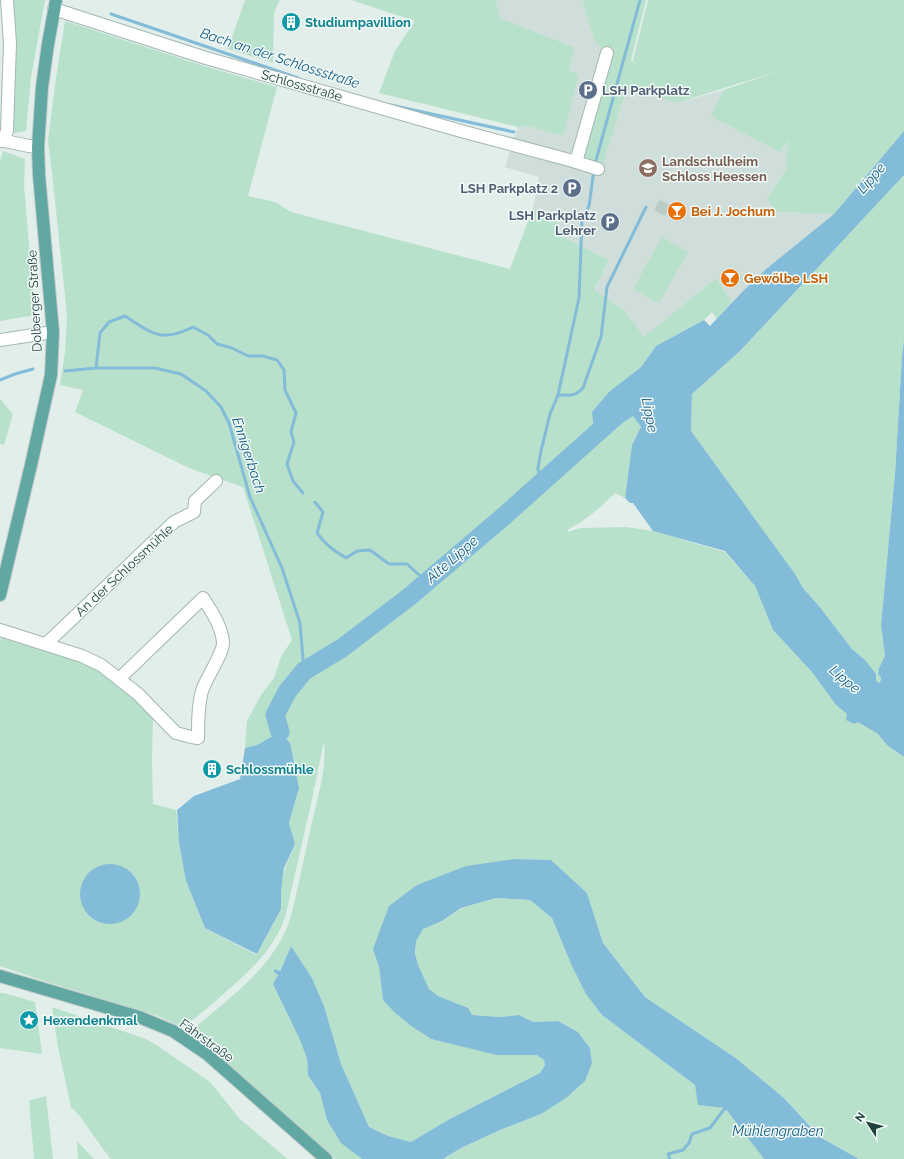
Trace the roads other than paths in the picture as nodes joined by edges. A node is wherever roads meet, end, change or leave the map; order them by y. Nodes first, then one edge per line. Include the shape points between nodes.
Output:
1 (7, 0) edge
2 (54, 5) edge
3 (607, 53) dead end
4 (2, 140) edge
5 (38, 147) junction
6 (576, 162) junction
7 (593, 168) dead end
8 (53, 332) junction
9 (0, 340) edge
10 (216, 481) dead end
11 (0, 595) edge
12 (0, 630) edge
13 (46, 644) junction
14 (120, 678) junction
15 (0, 976) edge
16 (326, 1159) edge

1 - 4 street via 10,44 7,131
2 - 5 main road, Dolberger Straße via 42,87
2 - 6 street, Schlossstraße via 206,58
3 - 6 street
4 - 5 street
5 - 8 main road, Dolberger Straße
6 - 7 street, Schlossstraße
8 - 9 street
8 - 11 main road, Dolberger Straße via 51,375
10 - 13 street, An der Schlossmühle via 195,501 194,512 174,522
12 - 13 street
13 - 14 street via 82,656
14 - 14 street via 164,636 203,598 222,634 223,645 202,691 198,738 176,733
15 - 16 main road, Fährstraße via 139,1017 173,1031 207,1054

